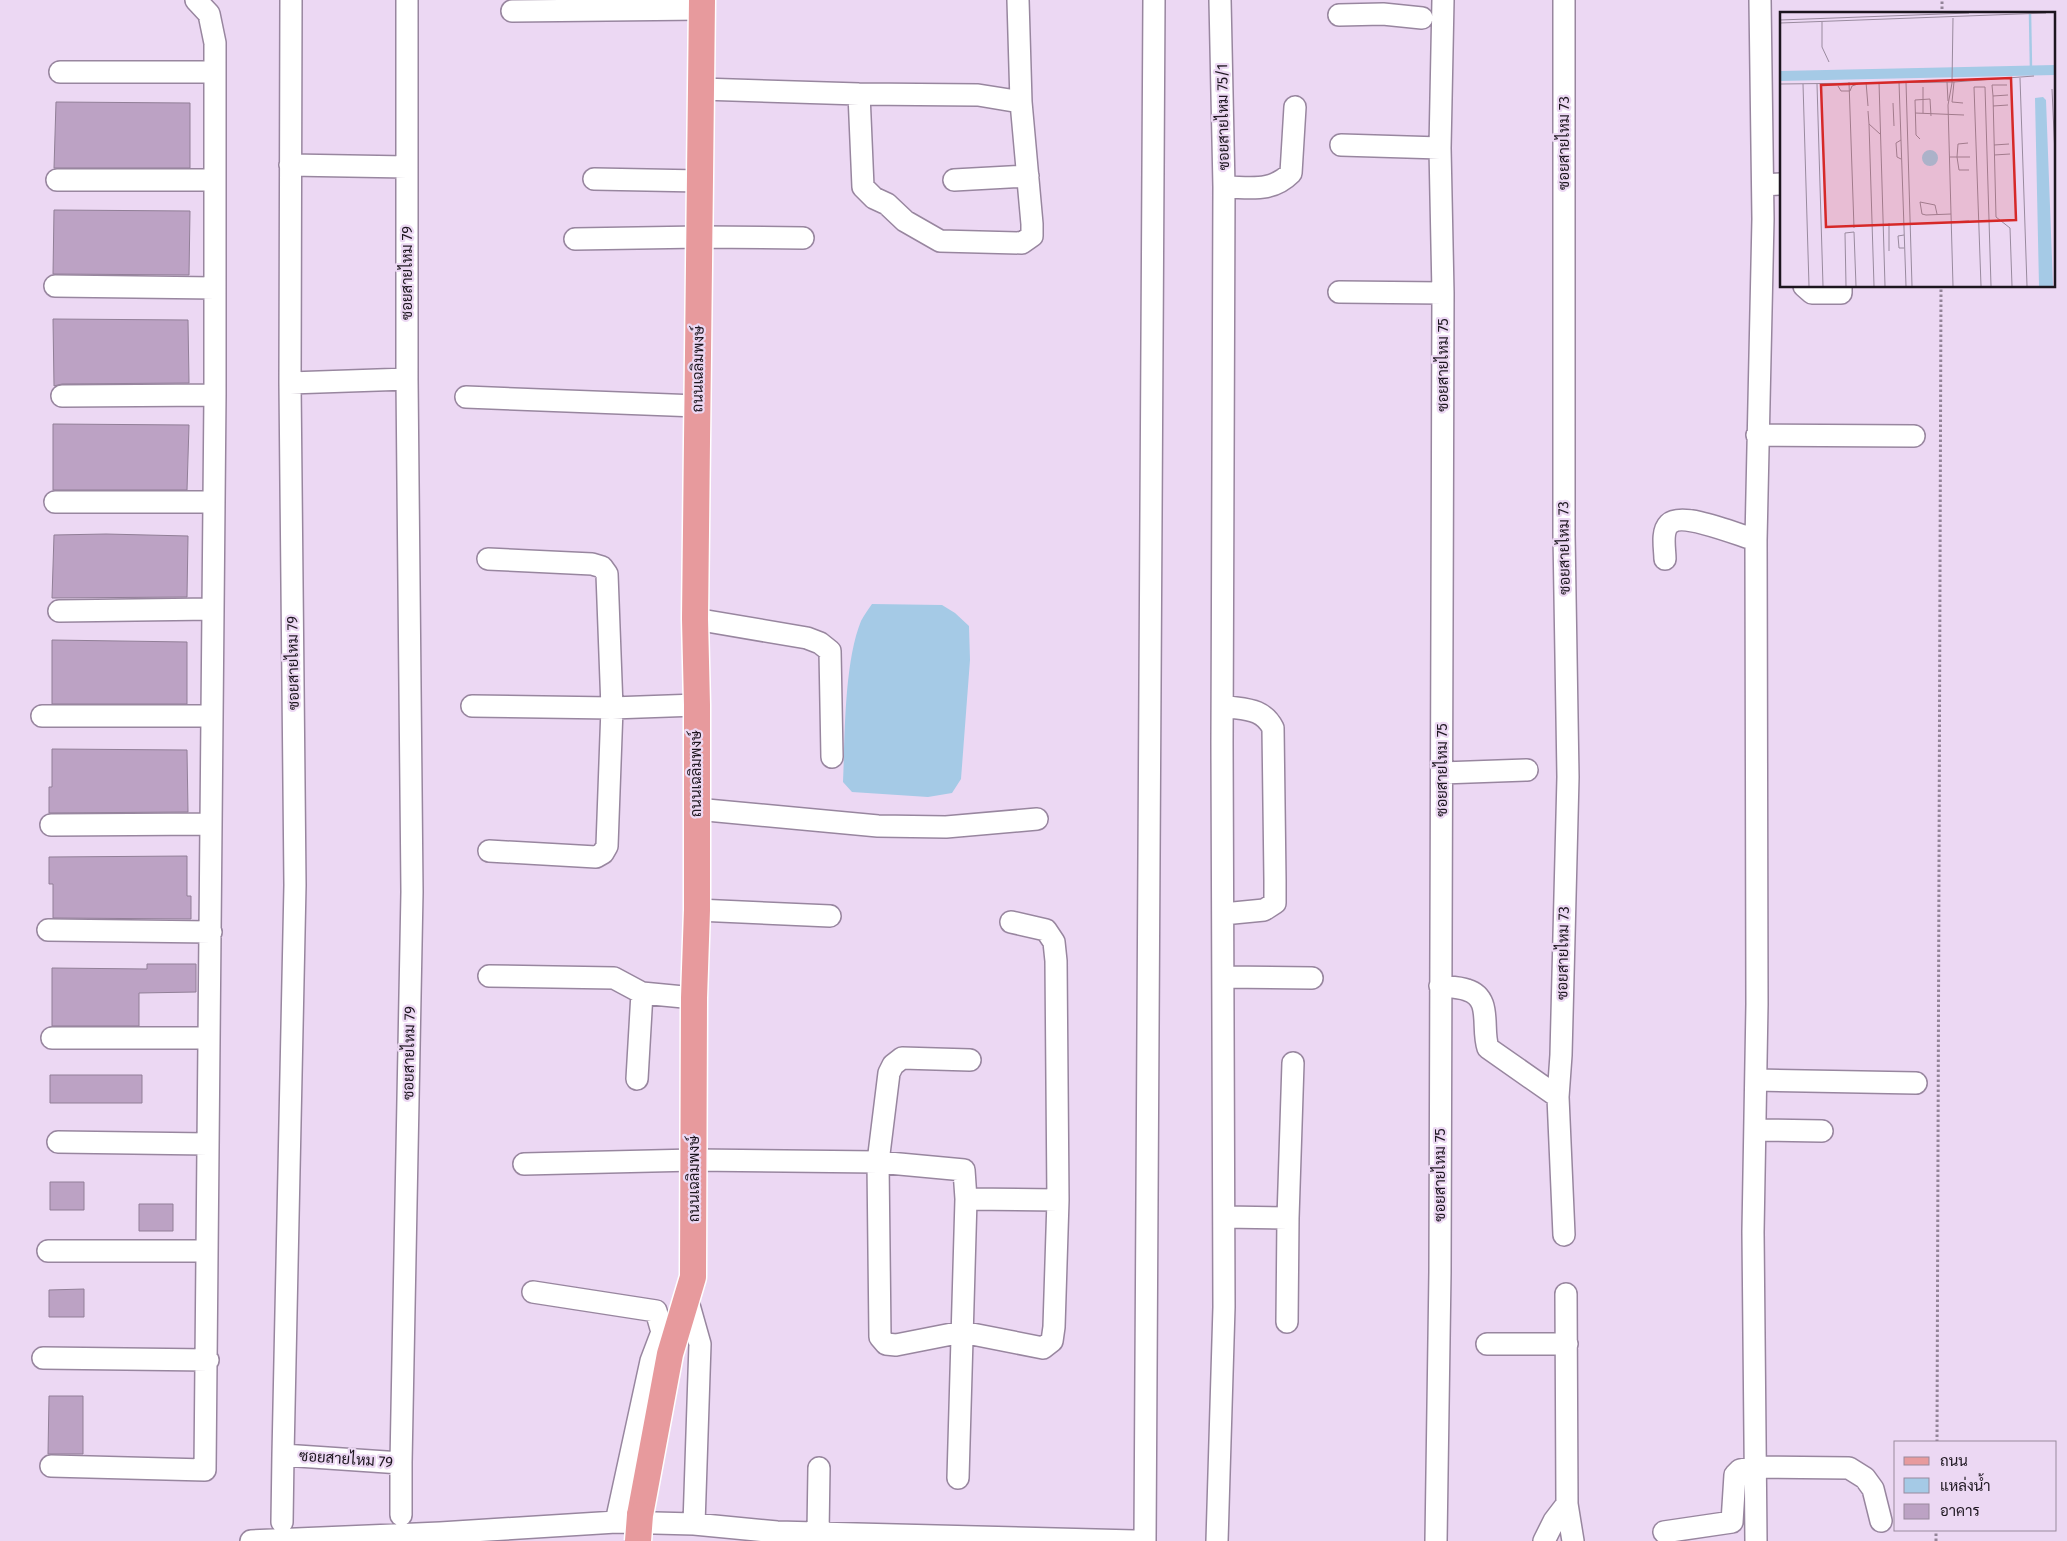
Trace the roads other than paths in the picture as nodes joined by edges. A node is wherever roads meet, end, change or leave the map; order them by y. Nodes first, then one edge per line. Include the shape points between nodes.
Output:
1 (196, 0) edge
2 (291, 0) edge
3 (406, 0) edge
4 (1018, 0) edge
5 (1154, 0) edge
6 (1220, 0) edge
7 (1443, 0) edge
8 (1564, 0) edge
9 (1760, 0) edge
10 (702, 5) edge
11 (1383, 7) edge
12 (512, 11) dead end
13 (1339, 15) dead end
14 (1422, 18) dead end
15 (60, 72) dead end
16 (213, 72) junction
17 (701, 89) junction
18 (859, 94) junction
19 (1021, 102) junction
20 (1295, 107) dead end
21 (1342, 145) dead end
22 (1440, 148) junction
23 (290, 165) junction
24 (407, 167) junction
25 (1028, 176) junction
26 (594, 179) dead end
27 (57, 180) dead end
28 (213, 180) junction
29 (954, 180) dead end
30 (700, 181) junction
31 (1772, 185) edge
32 (1224, 187) junction
33 (700, 237) junction
34 (803, 238) dead end
35 (575, 239) dead end
36 (55, 286) dead end
37 (215, 288) junction
38 (1806, 288) edge
39 (1841, 288) edge
40 (1339, 292) dead end
41 (1444, 293) junction
42 (407, 379) junction
43 (290, 382) junction
44 (62, 396) dead end
45 (215, 396) junction
46 (466, 397) dead end
47 (697, 406) junction
48 (1757, 435) junction
49 (1914, 436) dead end
50 (55, 502) dead end
51 (214, 502) junction
52 (1756, 540) junction
53 (488, 559) dead end
54 (1665, 559) dead end
55 (212, 609) junction
56 (59, 611) dead end
57 (694, 619) junction
58 (697, 705) junction
59 (472, 706) dead end
60 (1223, 706) junction
61 (612, 708) junction
62 (42, 716) dead end
63 (212, 716) junction
64 (832, 757) dead end
65 (1526, 770) dead end
66 (1442, 773) junction
67 (696, 810) junction
68 (1037, 819) dead end
69 (211, 824) junction
70 (51, 825) dead end
71 (489, 852) dead end
72 (697, 910) junction
73 (1223, 914) junction
74 (830, 916) dead end
75 (1011, 922) dead end
76 (48, 930) dead end
77 (211, 932) junction
78 (489, 976) dead end
79 (1223, 977) junction
80 (1312, 978) dead end
81 (1440, 986) junction
82 (642, 993) junction
83 (694, 998) junction
84 (52, 1038) dead end
85 (208, 1038) junction
86 (970, 1060) dead end
87 (1293, 1063) dead end
88 (638, 1079) dead end
89 (1756, 1080) junction
90 (1916, 1083) dead end
91 (1558, 1097) junction
92 (1755, 1130) junction
93 (1822, 1131) dead end
94 (58, 1142) dead end
95 (208, 1144) junction
96 (694, 1160) junction
97 (878, 1162) junction
98 (524, 1164) dead end
99 (966, 1199) junction
100 (1058, 1200) junction
101 (1224, 1217) junction
102 (1288, 1218) junction
103 (1564, 1235) dead end
104 (48, 1251) dead end
105 (206, 1251) junction
106 (690, 1287) junction
107 (532, 1292) dead end
108 (1566, 1294) dead end
109 (1288, 1322) dead end
110 (662, 1332) junction
111 (962, 1332) junction
112 (1486, 1344) dead end
113 (1567, 1344) junction
114 (42, 1358) dead end
115 (208, 1360) junction
116 (284, 1455) junction
117 (401, 1463) junction
118 (51, 1466) dead end
119 (1755, 1467) junction
120 (819, 1468) dead end
121 (958, 1478) dead end
122 (1567, 1504) junction
123 (402, 1515) dead end
124 (628, 1518) junction
125 (1881, 1521) dead end
126 (282, 1522) dead end
127 (694, 1524) junction
128 (818, 1532) junction
129 (1664, 1532) dead end
130 (251, 1541) edge
131 (638, 1541) edge
132 (1135, 1541) edge
133 (1145, 1541) edge
134 (1216, 1541) edge
135 (1436, 1541) edge
136 (1544, 1541) edge
137 (1573, 1541) edge
138 (1756, 1541) edge

1 - 16 street via 209,14 215,44
2 - 23 street, ซอยสายไหม 79
3 - 24 street, ซอยสายไหม 79
4 - 19 street
5 - 133 street
6 - 32 street, ซอยสายไหม 75/1
7 - 22 street, ซอยสายไหม 75
8 - 91 street, ซอยสายไหม 73 via 1564,535 1568,778
9 - 31 street
10 - 12 street
10 - 17 main road, ถนนเฉลิมพงษ์
11 - 13 street
11 - 14 street
15 - 16 street
16 - 28 street
17 - 18 street
17 - 30 main road, ถนนเฉลิมพงษ์
18 - 19 street via 978,95
18 - 25 street via 863,187 905,221 940,241 1022,243 1032,236
19 - 25 street
20 - 32 street via 1291,173 1281,183 1268,187
21 - 22 street
22 - 41 street, ซอยสายไหม 75
23 - 24 street
23 - 43 street, ซอยสายไหม 79
24 - 42 street, ซอยสายไหม 79
25 - 29 street
26 - 30 street
27 - 28 street
28 - 37 street
30 - 33 main road, ถนนเฉลิมพงษ์
31 - 48 street
32 - 60 street, ซอยสายไหม 75/1
33 - 34 street
33 - 35 street
33 - 47 main road, ถนนเฉลิมพงษ์
36 - 37 street
37 - 45 street
38 - 39 street via 1812,293 1842,293
40 - 41 street
41 - 66 street, ซอยสายไหม 75
42 - 43 street
42 - 117 street, ซอยสายไหม 79 via 412,892
43 - 116 street, ซอยสายไหม 79 via 295,885
44 - 45 street
45 - 51 street
46 - 47 street
47 - 57 main road, ถนนเฉลิมพงษ์
48 - 49 street
48 - 52 street
50 - 51 street
51 - 55 street
52 - 54 street via 1677,519 1668,524 1665,533
52 - 89 street
53 - 61 street via 602,567 607,574
55 - 56 street
55 - 63 street
57 - 58 main road, ถนนเฉลิมพงษ์
57 - 64 street via 807,638 830,651
58 - 61 street
58 - 67 main road, ถนนเฉลิมพงษ์
59 - 61 street
60 - 73 street, ซอยสายไหม 75/1
60 - 73 street via 1260,712 1273,728 1276,880 1275,903 1264,910
61 - 71 street via 608,846 603,853 596,857
62 - 63 street
63 - 69 street
65 - 66 street
66 - 81 street, ซอยสายไหม 75
67 - 68 street via 878,826 946,827
67 - 72 main road, ถนนเฉลิมพงษ์
69 - 70 street
69 - 77 street
72 - 74 street
72 - 83 main road, ถนนเฉลิมพงษ์
73 - 79 street, ซอยสายไหม 75/1
75 - 100 street via 1046,930 1054,942
76 - 77 street
77 - 85 street
78 - 82 street via 614,978
79 - 80 street
79 - 101 street, ซอยสายไหม 75/1
81 - 91 street via 1468,990 1479,997 1484,1006 1488,1048
81 - 135 street, ซอยสายไหม 75
82 - 83 street
82 - 88 street
83 - 96 main road, ถนนเฉลิมพงษ์
84 - 85 street
85 - 95 street
86 - 97 street via 902,1058 893,1064 889,1073
87 - 102 street
89 - 90 street
89 - 92 street
91 - 103 street, ซอยสายไหม 73
92 - 93 street
92 - 119 street
94 - 95 street
95 - 105 street
96 - 97 street
96 - 98 street
96 - 106 main road, ถนนเฉลิมพงษ์
97 - 99 street via 964,1170
97 - 111 street via 880,1337 886,1344 896,1344
99 - 100 street
99 - 111 street
100 - 111 street via 1052,1341 1043,1348
101 - 102 street
101 - 134 street, ซอยสายไหม 75/1
102 - 109 street
104 - 105 street
105 - 115 street
106 - 110 street via 675,1291
106 - 124 main road, ถนนเฉลิมพงษ์
106 - 127 street via 700,1344
107 - 110 street via 656,1311
108 - 113 street
110 - 124 street via 651,1361
111 - 121 street
112 - 113 street
113 - 122 street
114 - 115 street
115 - 118 street via 206,1470
116 - 117 street, ซอยสายไหม 79
116 - 126 street
117 - 123 street
119 - 125 street via 1850,1468 1865,1478 1873,1489
119 - 129 street via 1740,1470 1735,1475 1732,1522
119 - 138 street
120 - 128 street
122 - 136 street
122 - 137 street
124 - 127 street
124 - 130 street via 440,1533
124 - 131 main road, ถนนเฉลิมพงษ์, bridge
127 - 128 street via 777,1532
128 - 132 street

